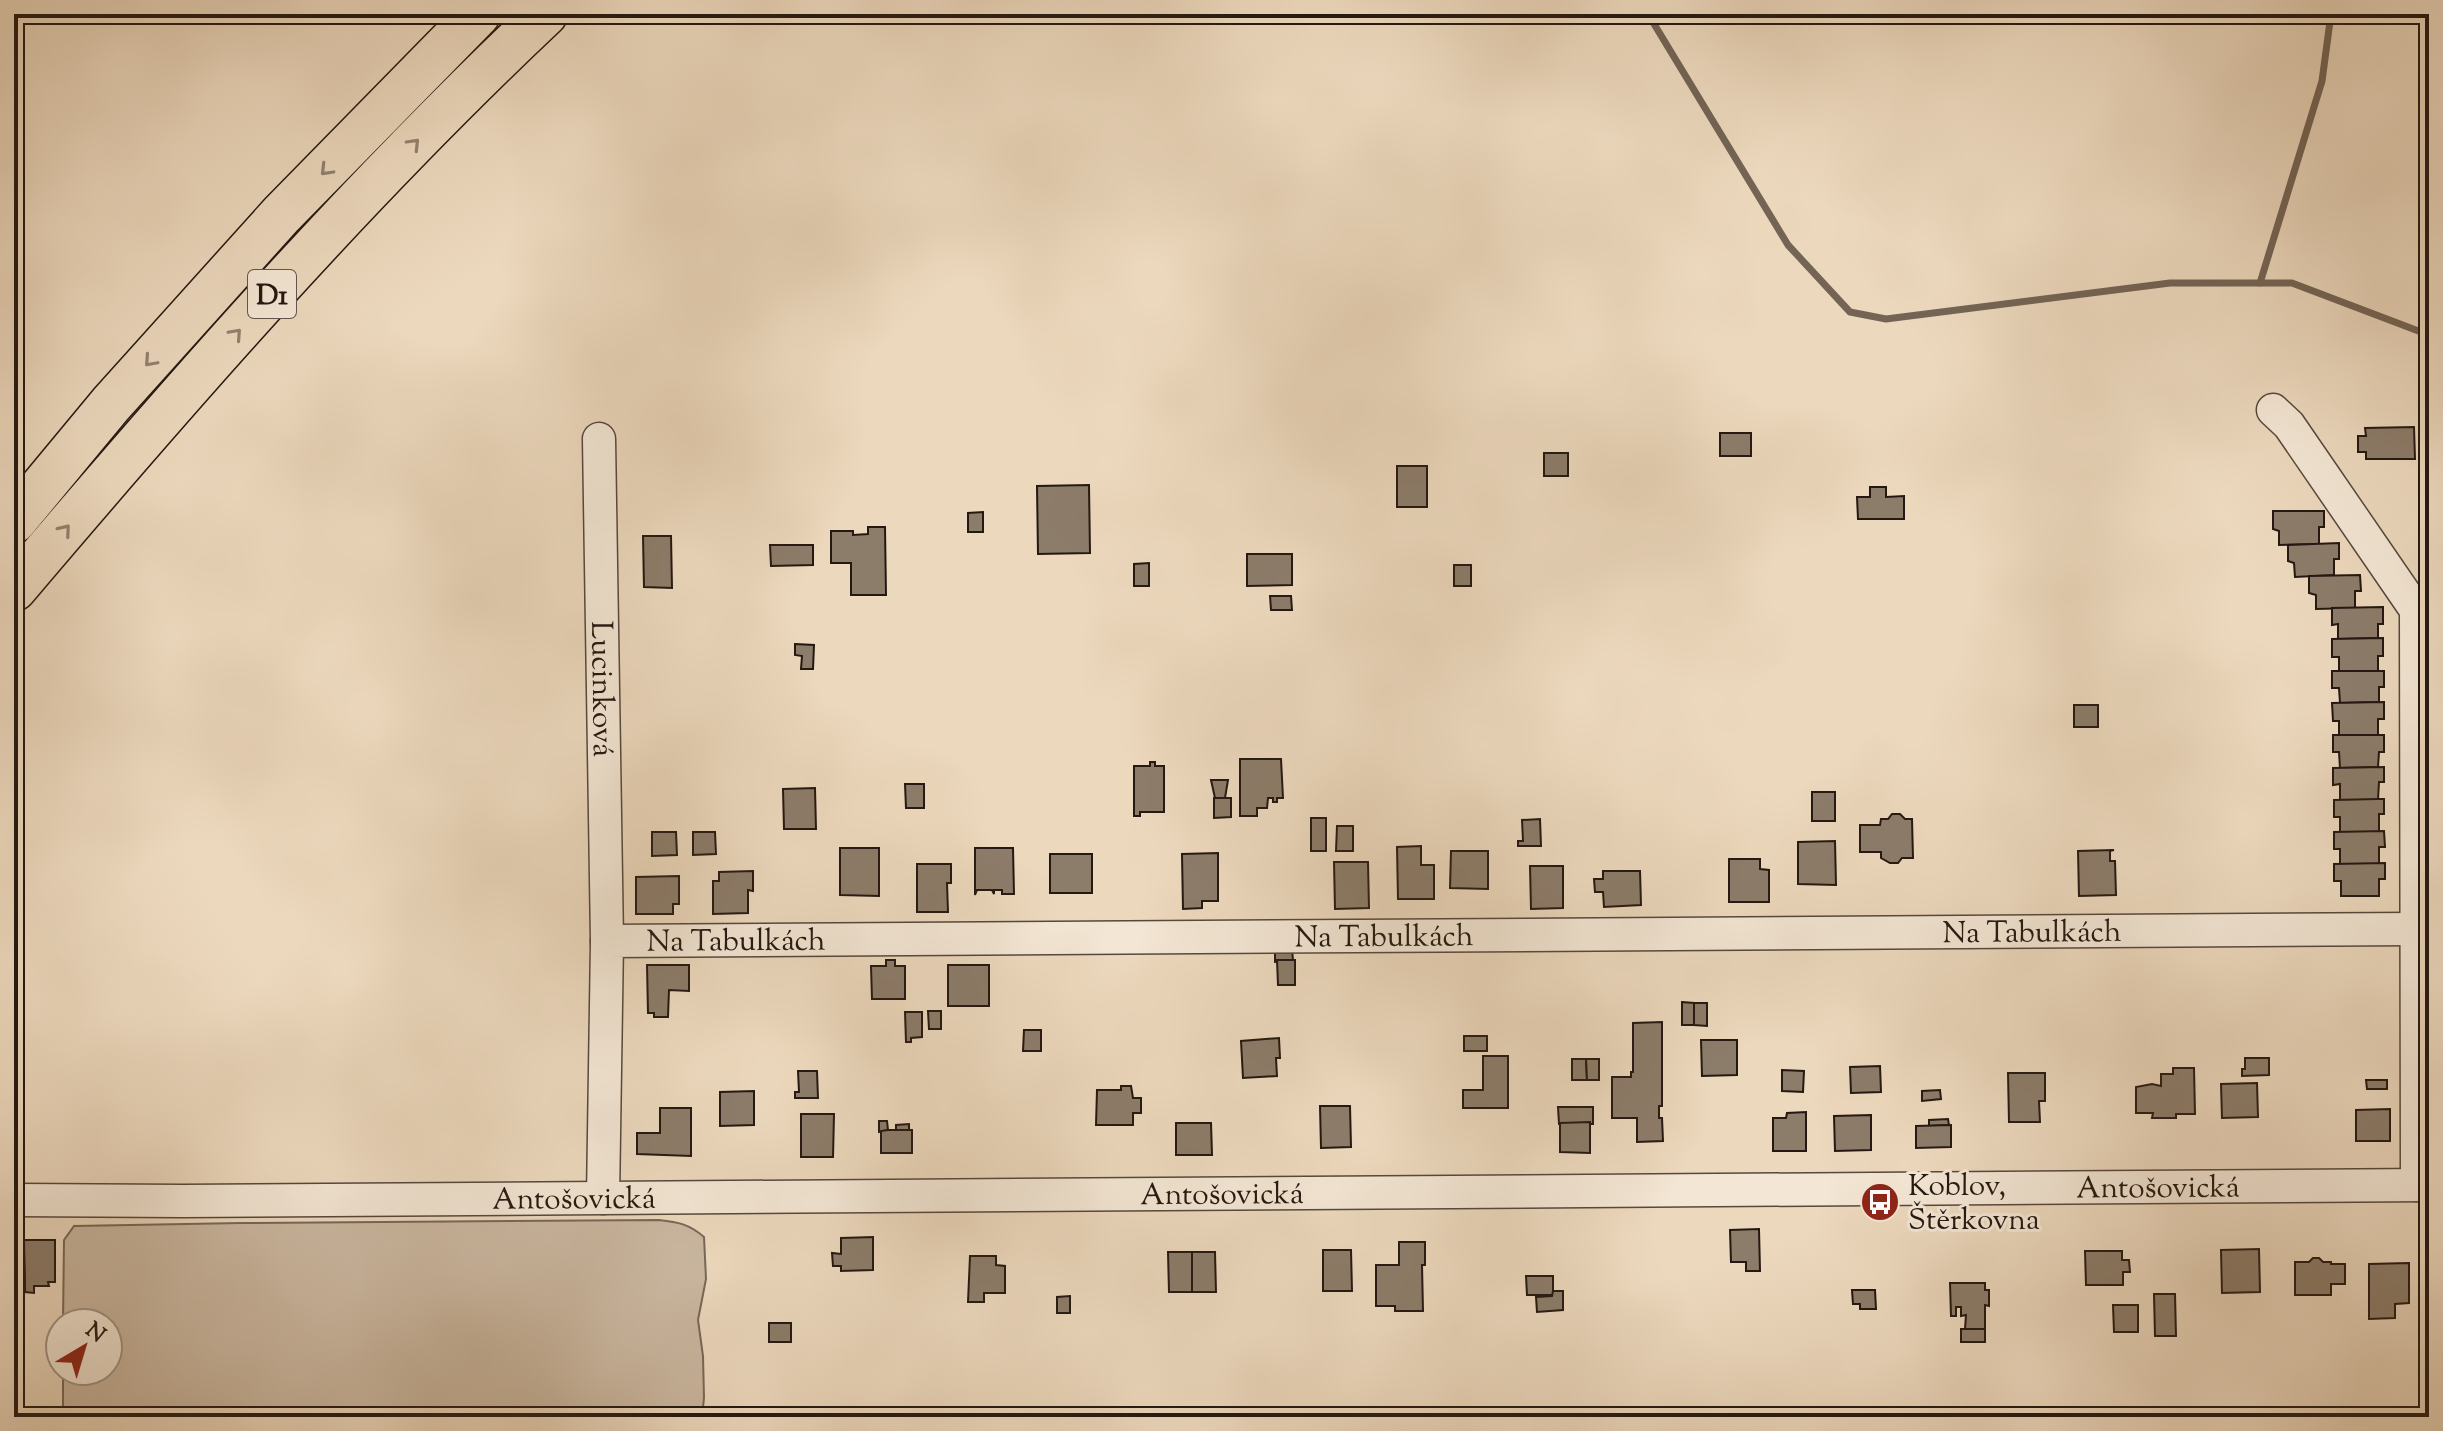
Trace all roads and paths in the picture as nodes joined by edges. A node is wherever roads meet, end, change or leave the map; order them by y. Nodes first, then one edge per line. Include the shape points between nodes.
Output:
1 (478, 14) edge
2 (545, 14) edge
3 (2273, 410) dead end
4 (599, 439) dead end
5 (14, 521) edge
6 (14, 589) edge
7 (2416, 929) junction
8 (607, 941) junction
9 (2423, 1185) edge
10 (603, 1198) junction
11 (14, 1200) edge

1 -> 5 highway, D1 via 281,215
6 -> 2 highway, D1 via 320,241
3 - 7 street via 2289,425 2416,610
4 - 8 street, Lucinková
7 - 8 street, Na Tabulkách
7 - 9 street
8 - 10 street, Na Tabulkách
9 - 10 street, Antošovická
10 - 11 street, Antošovická

